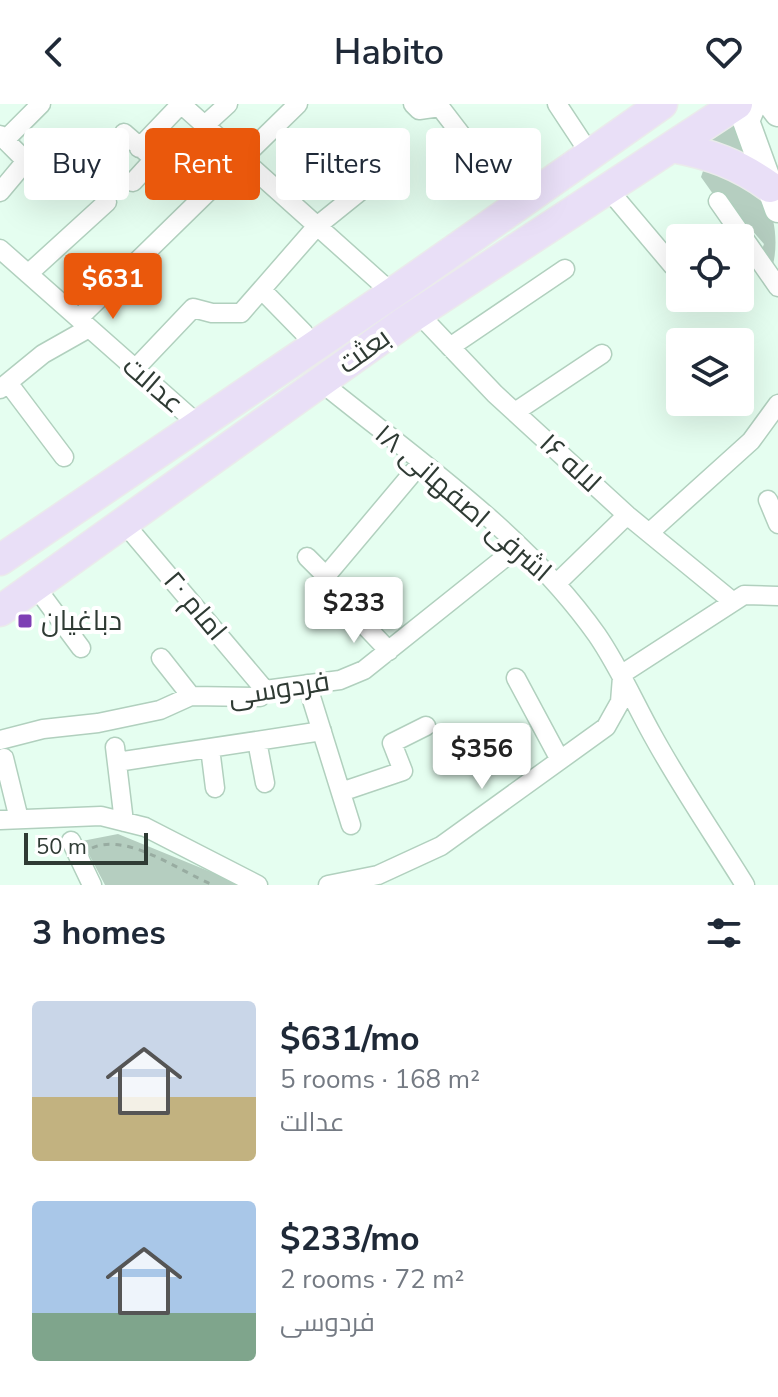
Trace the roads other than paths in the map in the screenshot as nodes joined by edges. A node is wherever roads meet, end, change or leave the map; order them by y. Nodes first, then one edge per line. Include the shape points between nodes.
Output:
1 (41, 104) edge
2 (181, 104) edge
3 (228, 104) edge
4 (298, 104) edge
5 (413, 104) edge
6 (557, 104) edge
7 (662, 104) edge
8 (737, 104) edge
9 (753, 104) edge
10 (771, 104) edge
11 (778, 113) edge
12 (205, 125) junction
13 (208, 128) edge
14 (3, 138) edge
15 (129, 138) edge
16 (260, 141) edge
17 (672, 147) junction
18 (139, 148) junction
19 (590, 154) junction
20 (260, 174) edge
21 (133, 182) dead end
22 (608, 189) junction
23 (0, 192) edge
24 (774, 198) edge
25 (202, 200) edge
26 (349, 200) edge
27 (718, 201) dead end
28 (107, 202) dead end
29 (516, 206) junction
30 (317, 226) junction
31 (0, 249) edge
32 (666, 258) edge
33 (565, 269) dead end
34 (28, 274) junction
35 (778, 287) edge
36 (262, 290) junction
37 (392, 293) junction
38 (418, 313) junction
39 (84, 323) junction
40 (304, 333) dead end
41 (450, 347) junction
42 (602, 354) dead end
43 (135, 369) junction
44 (321, 382) junction
45 (4, 386) edge
46 (778, 404) edge
47 (515, 412) junction
48 (199, 425) junction
49 (64, 457) dead end
50 (421, 463) junction
51 (768, 500) dead end
52 (627, 515) junction
53 (124, 523) junction
54 (778, 524) edge
55 (649, 533) junction
56 (518, 547) junction
57 (307, 557) dead end
58 (0, 560) edge
59 (556, 584) junction
60 (35, 586) junction
61 (778, 596) edge
62 (732, 601) junction
63 (350, 610) dead end
64 (0, 611) edge
65 (81, 648) dead end
66 (389, 651) junction
67 (161, 658) dead end
68 (622, 674) junction
69 (516, 678) dead end
70 (307, 684) junction
71 (265, 690) junction
72 (191, 696) junction
73 (426, 726) dead end
74 (322, 731) junction
75 (257, 741) junction
76 (210, 748) junction
77 (2, 749) edge
78 (560, 760) junction
79 (265, 783) dead end
80 (215, 788) dead end
81 (341, 792) junction
82 (10, 820) edge
83 (124, 822) junction
84 (351, 825) dead end
85 (71, 841) dead end
86 (92, 885) edge
87 (258, 885) edge
88 (328, 885) edge
89 (745, 885) edge

1 - 14 street
2 - 12 street
2 - 18 street
3 - 12 street
4 - 16 street
5 - 29 street via 419,110 440,107
6 - 19 street
7 - 19 main road, بعثت
8 - 17 main road, بعثت
9 - 24 main road via 746,121
10 - 11 main road
12 - 13 street
14 - 23 street via 26,161
15 - 18 street
17 - 22 main road, بعثت
17 - 24 main road via 741,166
18 - 21 street via 154,159
19 - 29 main road, بعثت
20 - 30 street
22 - 32 street
22 - 38 main road, بعثت
25 - 39 street
26 - 30 street
27 - 35 street
28 - 34 street
29 - 37 main road, بعثت
30 - 36 street
30 - 37 street
31 - 34 street, عدالت
33 - 41 street
34 - 39 street, عدالت
36 - 40 street
36 - 43 street via 241,313 193,308
37 - 48 main road, بعثت
38 - 41 street, لاله ۱۶
38 - 44 main road, بعثت
39 - 43 street, عدالت
39 - 45 street
41 - 47 street, لاله ۱۶
42 - 47 street
43 - 48 street, عدالت
44 - 50 street, اشرفی اصفهانی ۱۸
44 - 53 main road, بعثت
45 - 49 street
46 - 55 street via 751,441
47 - 52 street, لاله ۱۶
48 - 58 main road, بعثت
50 - 56 street, اشرفی اصفهانی ۱۸
50 - 57 street via 326,576
51 - 54 street
52 - 55 street, لاله ۱۶
52 - 59 street
53 - 60 main road, بعثت
53 - 71 street, امام ۲۰
55 - 62 street, لاله ۱۶
56 - 59 street, اشرفی اصفهانی ۱۸
56 - 66 street, فردوسی
59 - 68 street, اشرفی اصفهانی ۱۸
60 - 64 main road, بعثت
60 - 65 street
61 - 62 street via 744,595
62 - 68 street
63 - 66 street
66 - 70 street, فردوسی via 340,680
67 - 72 street
68 - 78 street via 620,702 606,727
68 - 89 street, اشرفی اصفهانی ۱۸ via 653,736
69 - 78 street
70 - 71 street, فردوسی
70 - 74 street
71 - 72 street, فردوسی via 260,697
72 - 77 street, فردوسی via 160,710
73 - 81 street via 392,743 403,771
74 - 75 street
74 - 81 street
75 - 76 street
75 - 79 street
76 - 80 street
76 - 83 street via 116,754
77 - 82 street
78 - 88 street via 441,846 378,875
81 - 84 street
82 - 83 street via 101,816
83 - 87 street via 145,827
85 - 86 street

